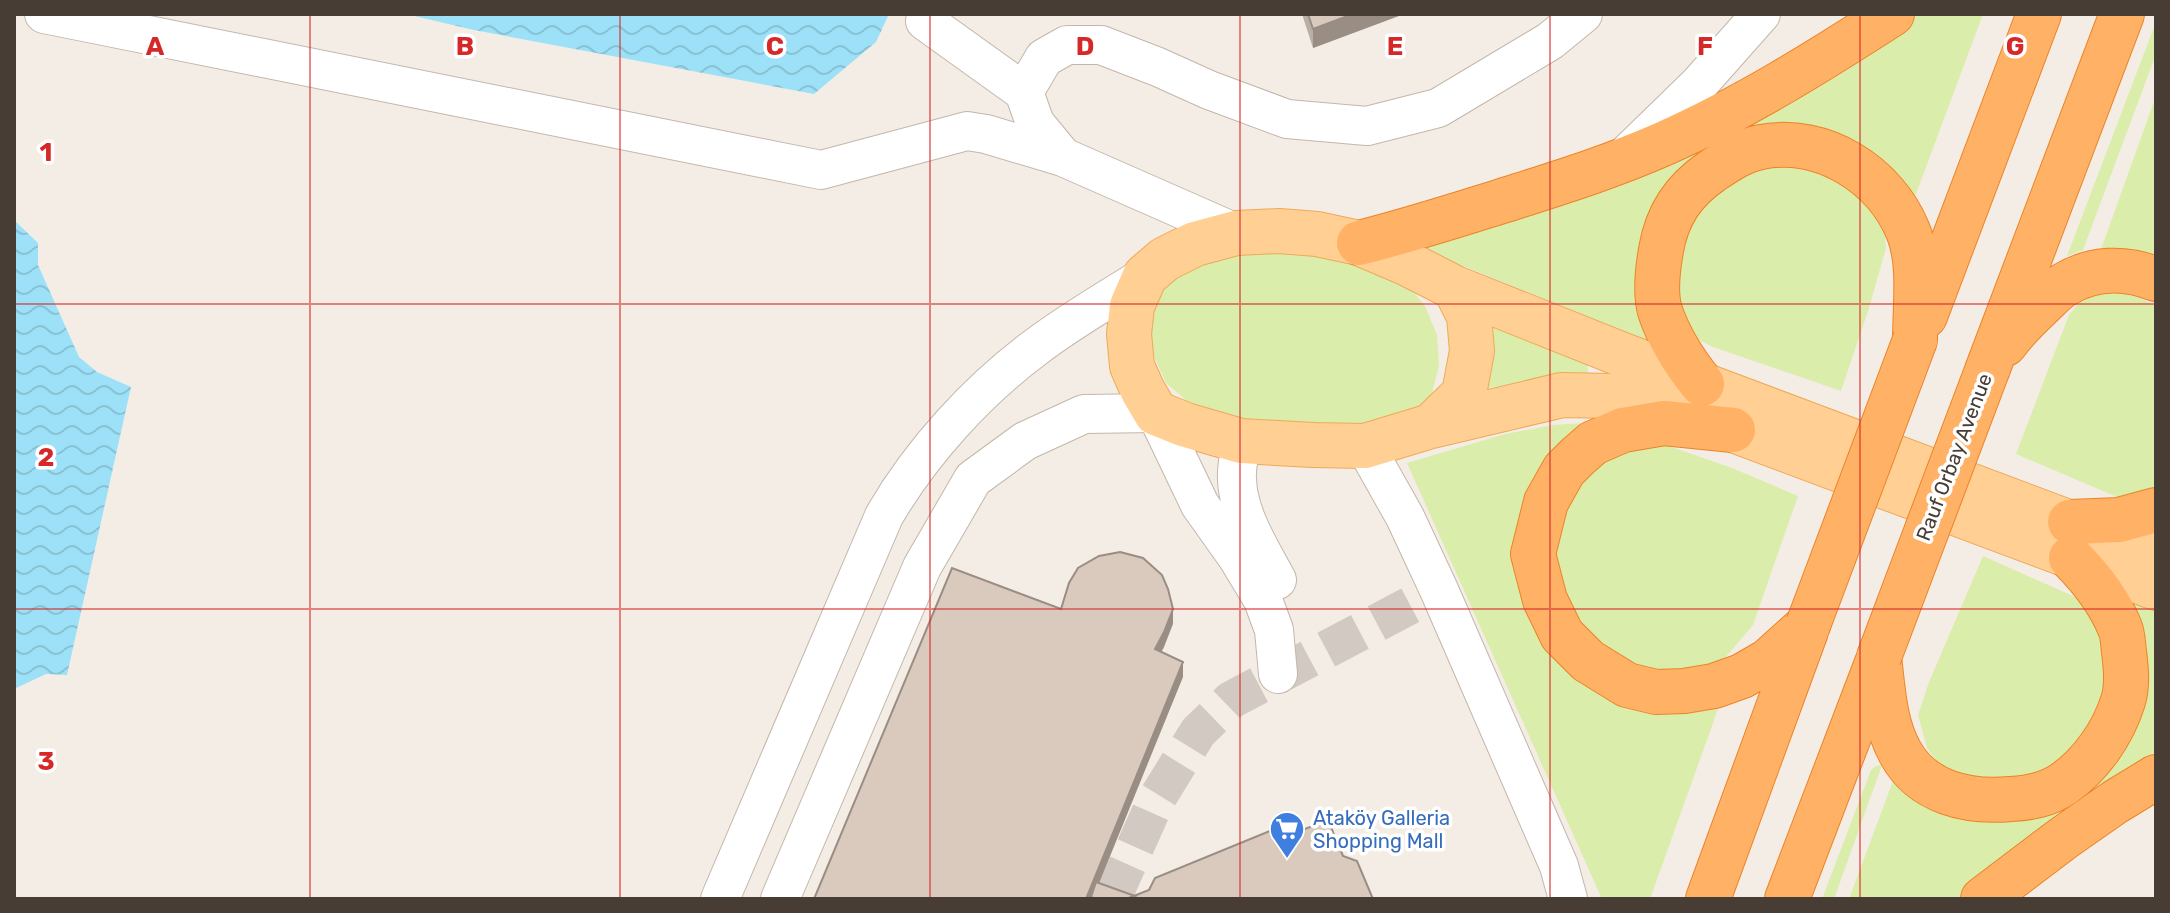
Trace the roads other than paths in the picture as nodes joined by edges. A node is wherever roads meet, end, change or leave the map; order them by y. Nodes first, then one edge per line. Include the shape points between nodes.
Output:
1 (44, 14) edge
2 (929, 14) edge
3 (1583, 14) edge
4 (1761, 14) edge
5 (1892, 14) edge
6 (2039, 14) edge
7 (2122, 14) edge
8 (1024, 92) junction
9 (1063, 157) junction
10 (1619, 162) junction
11 (1236, 233) junction
12 (1359, 243) junction
13 (1145, 276) junction
14 (2156, 279) edge
15 (1455, 288) junction
16 (1915, 340) junction
17 (1988, 368) junction
18 (1702, 384) junction
19 (1156, 413) junction
20 (1431, 426) junction
21 (1733, 430) junction
22 (1241, 441) junction
23 (1365, 446) junction
24 (2156, 510) edge
25 (2071, 540) junction
26 (2156, 555) edge
27 (2156, 588) edge
28 (1808, 625) junction
29 (1879, 657) junction
30 (2156, 777) edge
31 (720, 899) edge
32 (780, 899) edge
33 (1568, 899) edge
34 (1708, 899) edge
35 (1787, 899) edge
36 (1983, 899) edge

1 - 9 street via 821,170 967,131
2 - 8 street via 925,21
3 - 8 street via 1550,41 1438,108 1367,126 1287,119 1101,45 1067,45 1044,58
4 - 10 street
5 - 10 highway via 1743,104
6 - 16 highway
7 - 17 highway, Rauf Orbay Avenue
8 - 9 street via 1035,123
9 - 11 street
10 - 12 highway
11 - 12 main road via 1317,234
11 - 13 main road via 1195,244
12 - 15 main road
13 - 19 main road via 1132,306 1129,334 1132,366
13 - 31 street via 1036,347 959,414 896,496
14 - 17 highway via 2112,270 2063,285 2017,328
15 - 18 main road
15 - 20 main road via 1469,316 1472,351 1464,394
16 - 18 highway via 1915,255 1904,222 1879,187 1828,153 1787,145 1760,147 1730,158 1701,178 1677,203 1664,233 1659,309
16 - 28 highway, bridge
17 - 29 highway, Rauf Orbay Avenue, bridge
18 - 25 main road
19 - 22 main road
19 - 22 street via 1200,505 1263,600 1274,630 1278,674 1295,648 1296,629 1242,508 1237,479
19 - 32 street via 1084,414 1025,441 973,479 922,567
20 - 21 main road via 1562,395 1611,396
20 - 23 main road
21 - 25 main road
21 - 28 highway via 1664,423 1623,430 1577,457 1546,502 1533,554 1545,600 1562,635 1588,661 1627,685 1656,692 1714,686 1742,676 1768,661
22 - 23 main road
23 - 33 street via 1439,590 1559,866
24 - 25 highway
25 - 26 main road
25 - 27 main road
25 - 29 highway via 2121,631 2126,669 2124,698 2107,737 2062,785 2035,797 1974,800 1927,782 1901,755 1890,731
28 - 34 highway
29 - 35 highway, Rauf Orbay Avenue
30 - 36 highway

